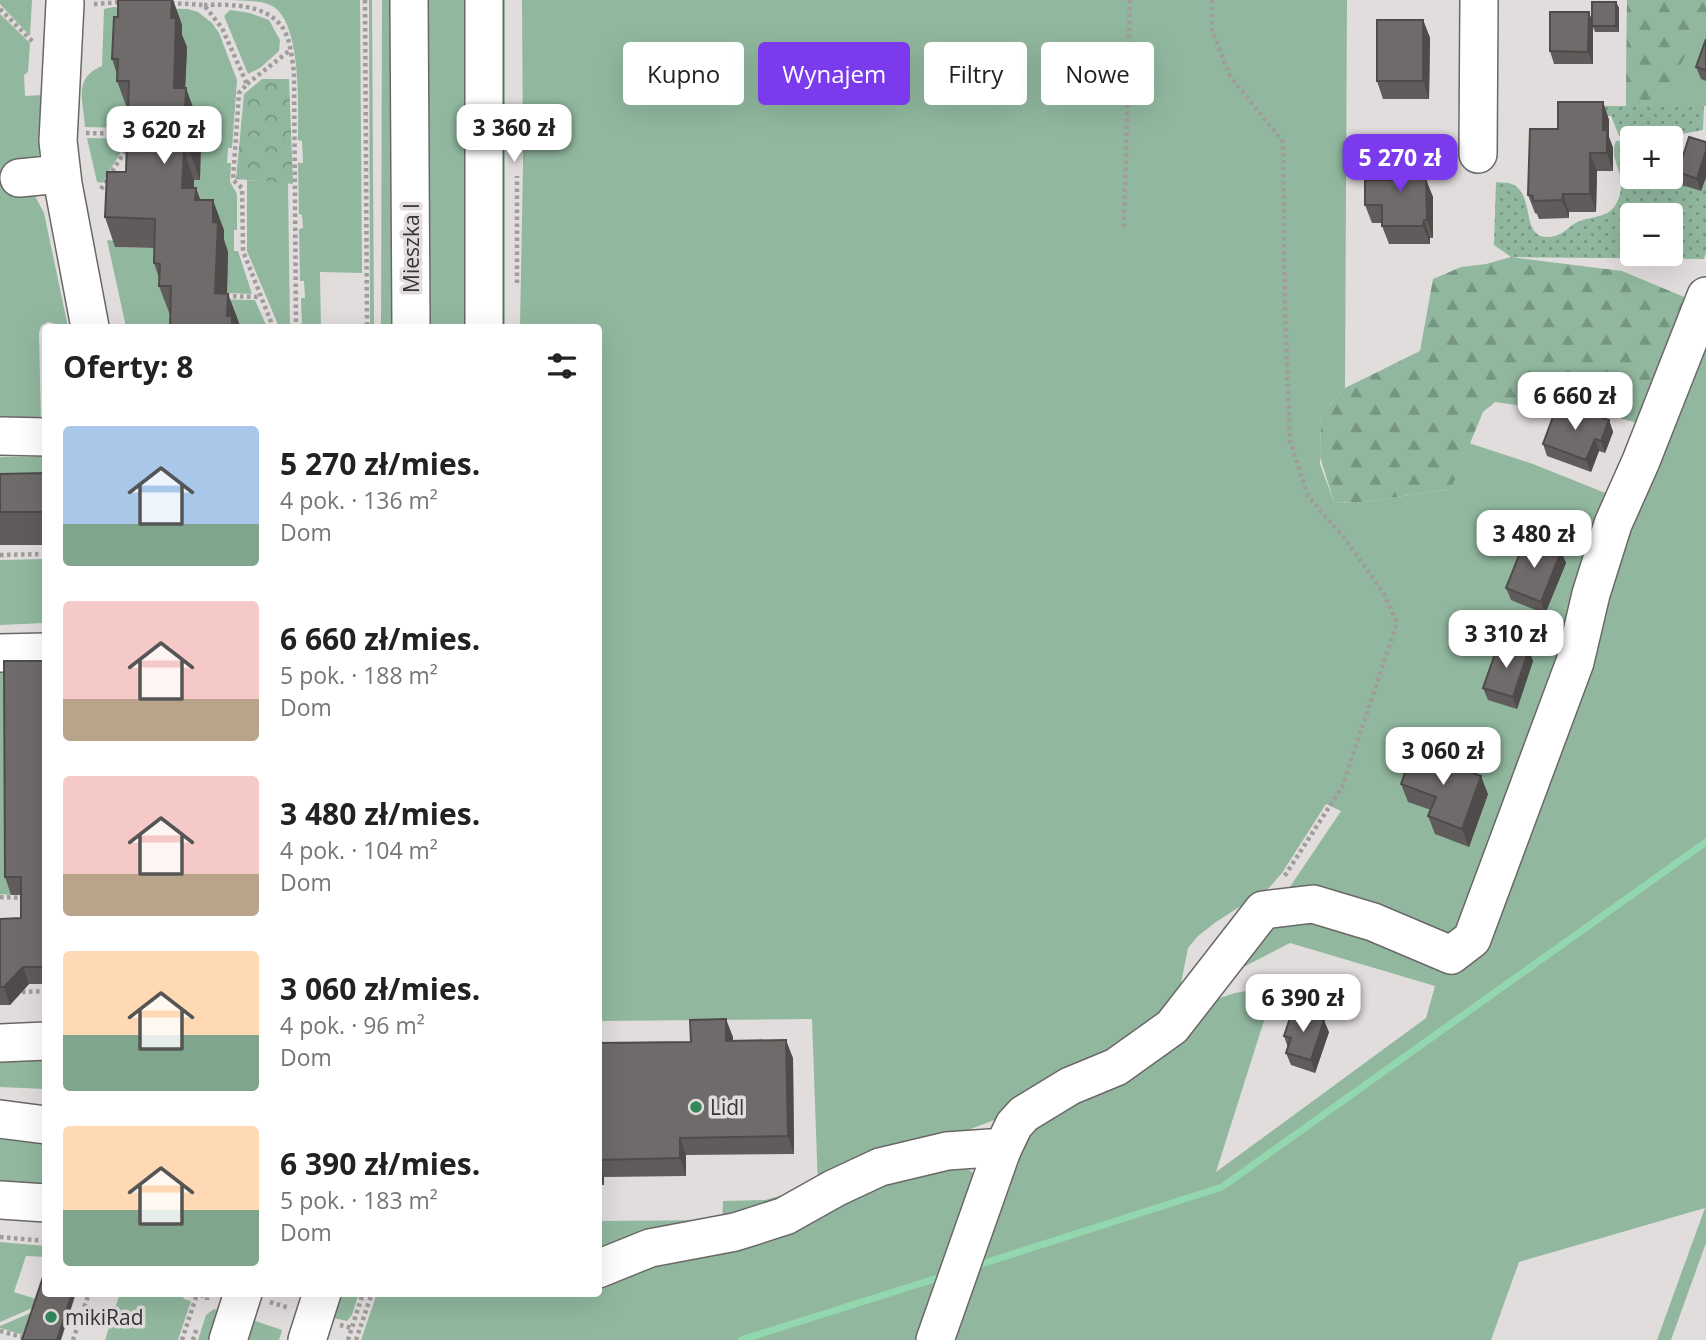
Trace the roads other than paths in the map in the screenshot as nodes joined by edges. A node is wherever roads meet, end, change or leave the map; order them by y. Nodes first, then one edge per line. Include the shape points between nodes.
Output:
1 (409, 0) edge
2 (484, 0) edge
3 (1479, 0) edge
4 (65, 3) road end
5 (1478, 154) dead end
6 (19, 177) dead end
7 (76, 181) junction
8 (1705, 300) edge
9 (90, 324) edge
10 (411, 324) edge
11 (484, 324) edge
12 (0, 436) edge
13 (42, 437) edge
14 (42, 652) edge
15 (0, 653) edge
16 (42, 1041) edge
17 (0, 1042) edge
18 (0, 1119) edge
19 (42, 1124) edge
20 (1002, 1150) junction
21 (0, 1200) edge
22 (42, 1203) edge
23 (602, 1267) edge
24 (240, 1297) edge
25 (321, 1297) edge
26 (214, 1329) edge
27 (307, 1340) edge
28 (935, 1340) edge

1 - 10 street, Mieszka I
2 - 11 street
3 - 5 street
4 - 7 street via 58,141
6 - 7 street
7 - 9 street
8 - 20 street via 1613,524 1575,662 1472,939 1451,955 1373,922 1313,904 1263,910 1172,1027 1116,1067 1070,1086 1024,1114
12 - 13 street
14 - 15 street
16 - 17 street
18 - 19 street
20 - 23 street via 947,1152 880,1167 785,1216 735,1232 650,1248
20 - 28 street
21 - 22 street
24 - 26 street
25 - 27 street

